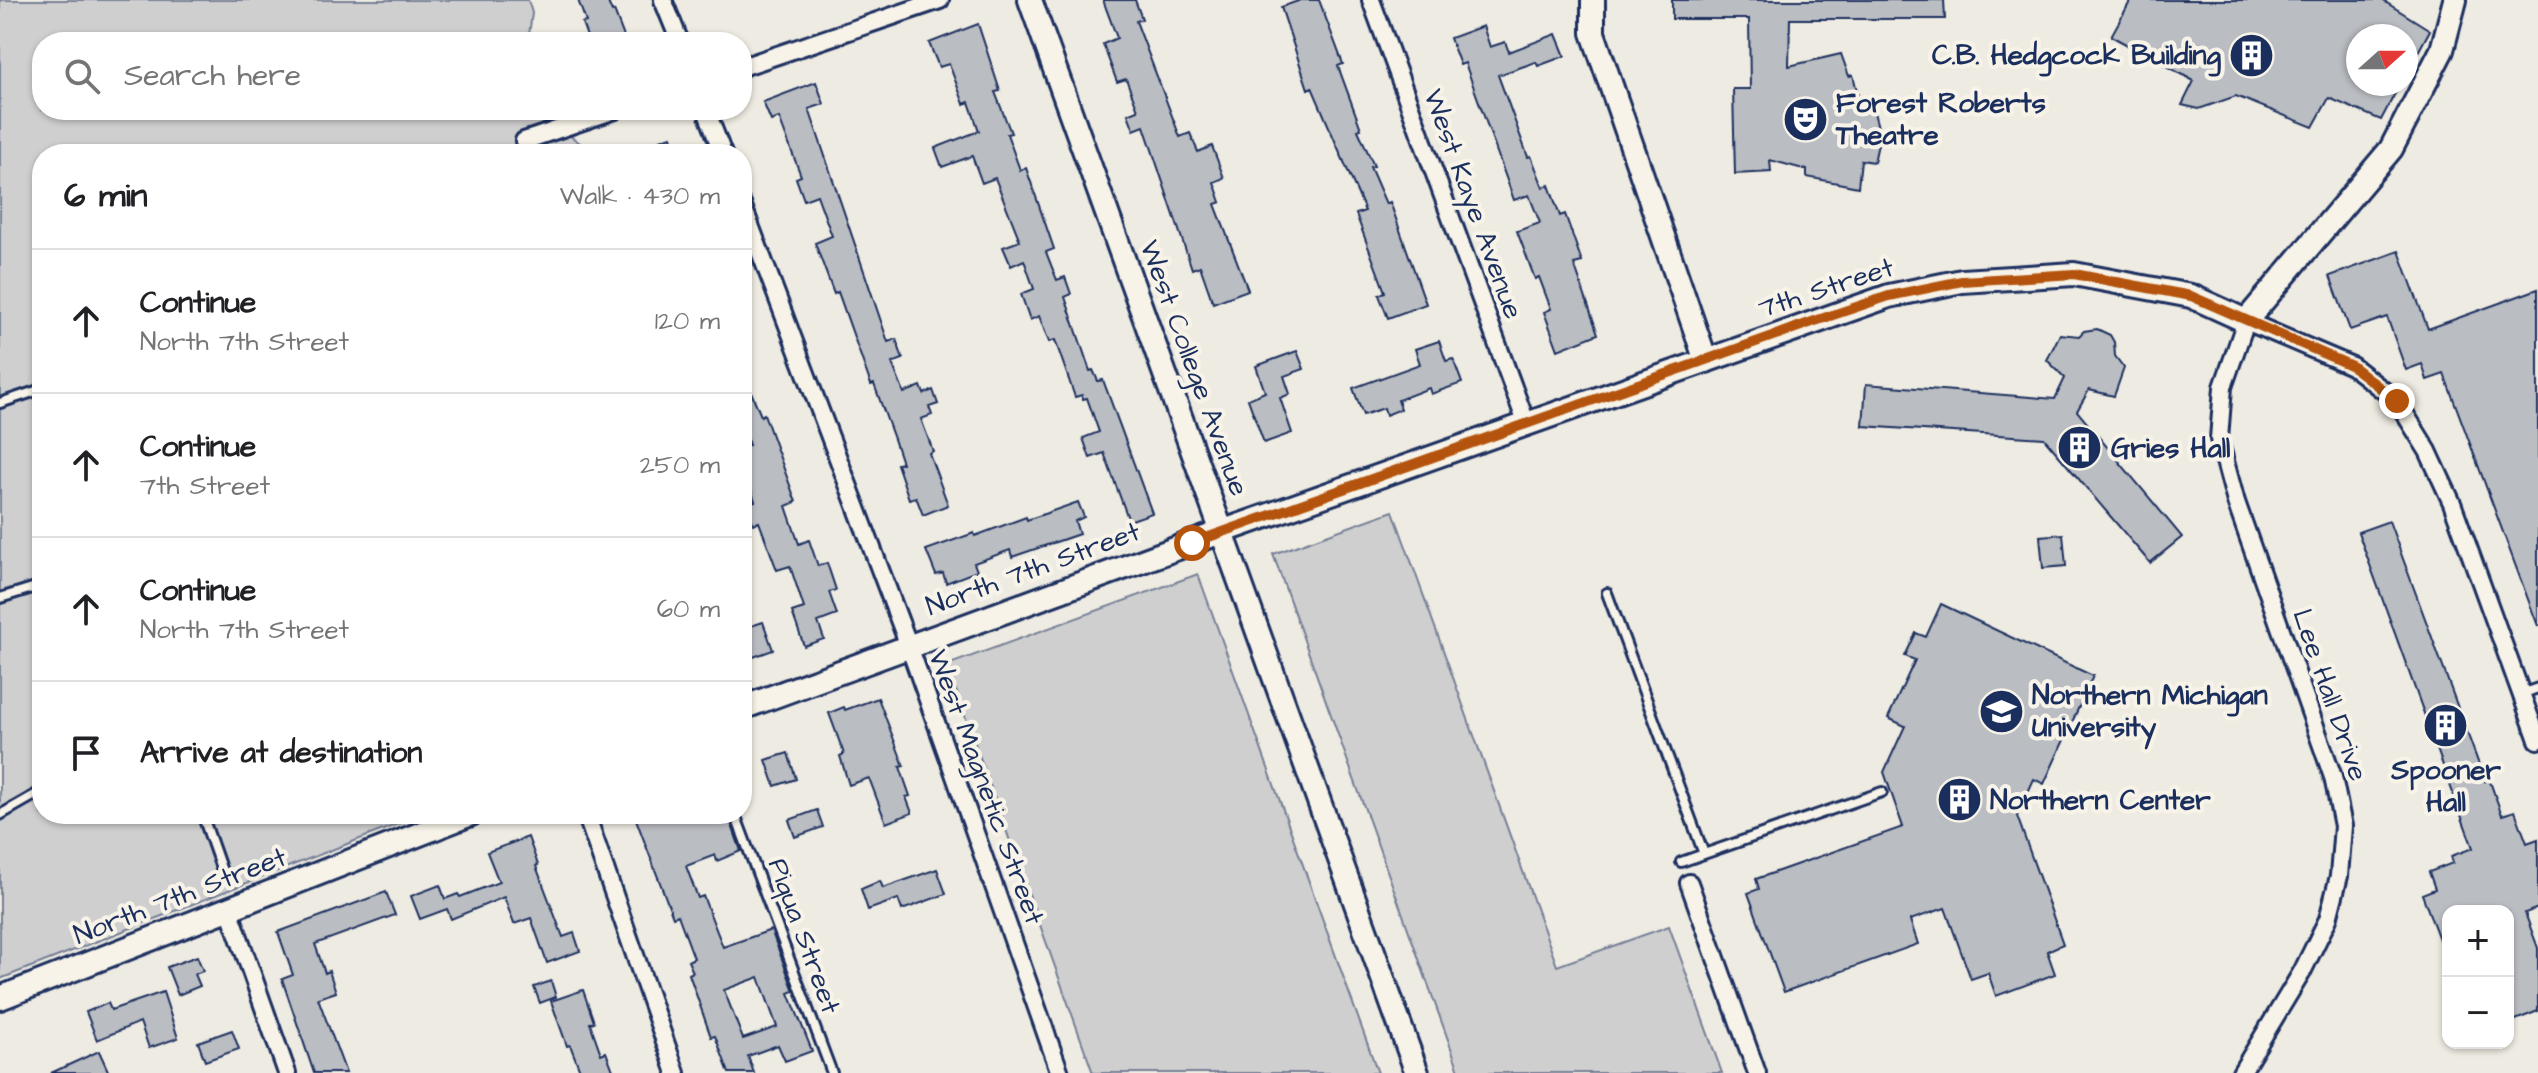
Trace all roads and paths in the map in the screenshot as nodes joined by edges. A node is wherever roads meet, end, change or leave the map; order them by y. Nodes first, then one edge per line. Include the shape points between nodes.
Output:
1 (663, 0) edge
2 (940, 0) edge
3 (1030, 0) edge
4 (1371, 0) edge
5 (1593, 0) edge
6 (2455, 0) edge
7 (676, 32) edge
8 (752, 64) edge
9 (586, 120) edge
10 (710, 120) edge
11 (524, 141) dead end
12 (719, 144) edge
13 (752, 230) edge
14 (2246, 321) junction
15 (1706, 361) junction
16 (32, 392) edge
17 (0, 403) edge
18 (1527, 425) junction
19 (1221, 532) junction
20 (32, 588) edge
21 (1607, 593) dead end
22 (0, 598) edge
23 (909, 646) junction
24 (2538, 688) edge
25 (2521, 694) junction
26 (752, 704) edge
27 (2538, 740) edge
28 (1882, 792) dead end
29 (32, 797) edge
30 (0, 815) edge
31 (206, 824) edge
32 (446, 824) edge
33 (589, 824) edge
34 (739, 824) edge
35 (1704, 854) junction
36 (1681, 862) dead end
37 (223, 874) dead end
38 (1689, 883) dead end
39 (229, 909) junction
40 (0, 998) edge
41 (287, 1073) edge
42 (676, 1073) edge
43 (832, 1073) edge
44 (1060, 1073) edge
45 (1417, 1073) edge
46 (1757, 1073) edge
47 (2241, 1073) edge

1 - 7 street
2 - 8 street
3 - 19 street, West College Avenue
4 - 18 street, West Kaye Avenue
5 - 15 street via 1593,33
6 - 14 street via 2442,50 2391,149
9 - 11 street
10 - 12 street
13 - 23 street, West Magnetic Street
14 - 15 street, 7th Street via 2191,296 2074,274 1962,281 1889,296
14 - 25 street via 2352,366 2397,401 2452,503
14 - 47 street, Lee Hall Drive via 2223,387 2219,439 2236,502 2333,777 2343,826 2339,876 2328,919
15 - 18 street, 7th Street
16 - 17 lane
18 - 19 street, North 7th Street
19 - 23 street, North 7th Street
19 - 45 street, West College Avenue
20 - 22 lane
21 - 35 lane
23 - 26 street, North 7th Street
23 - 44 street, West Magnetic Street
24 - 25 lane
25 - 27 street
28 - 35 lane
29 - 30 lane
31 - 37 lane
32 - 39 street, North 7th Street
33 - 42 street
34 - 43 lane, Piqua Street
35 - 36 lane
38 - 46 street
39 - 40 street, North 7th Street
39 - 41 street

